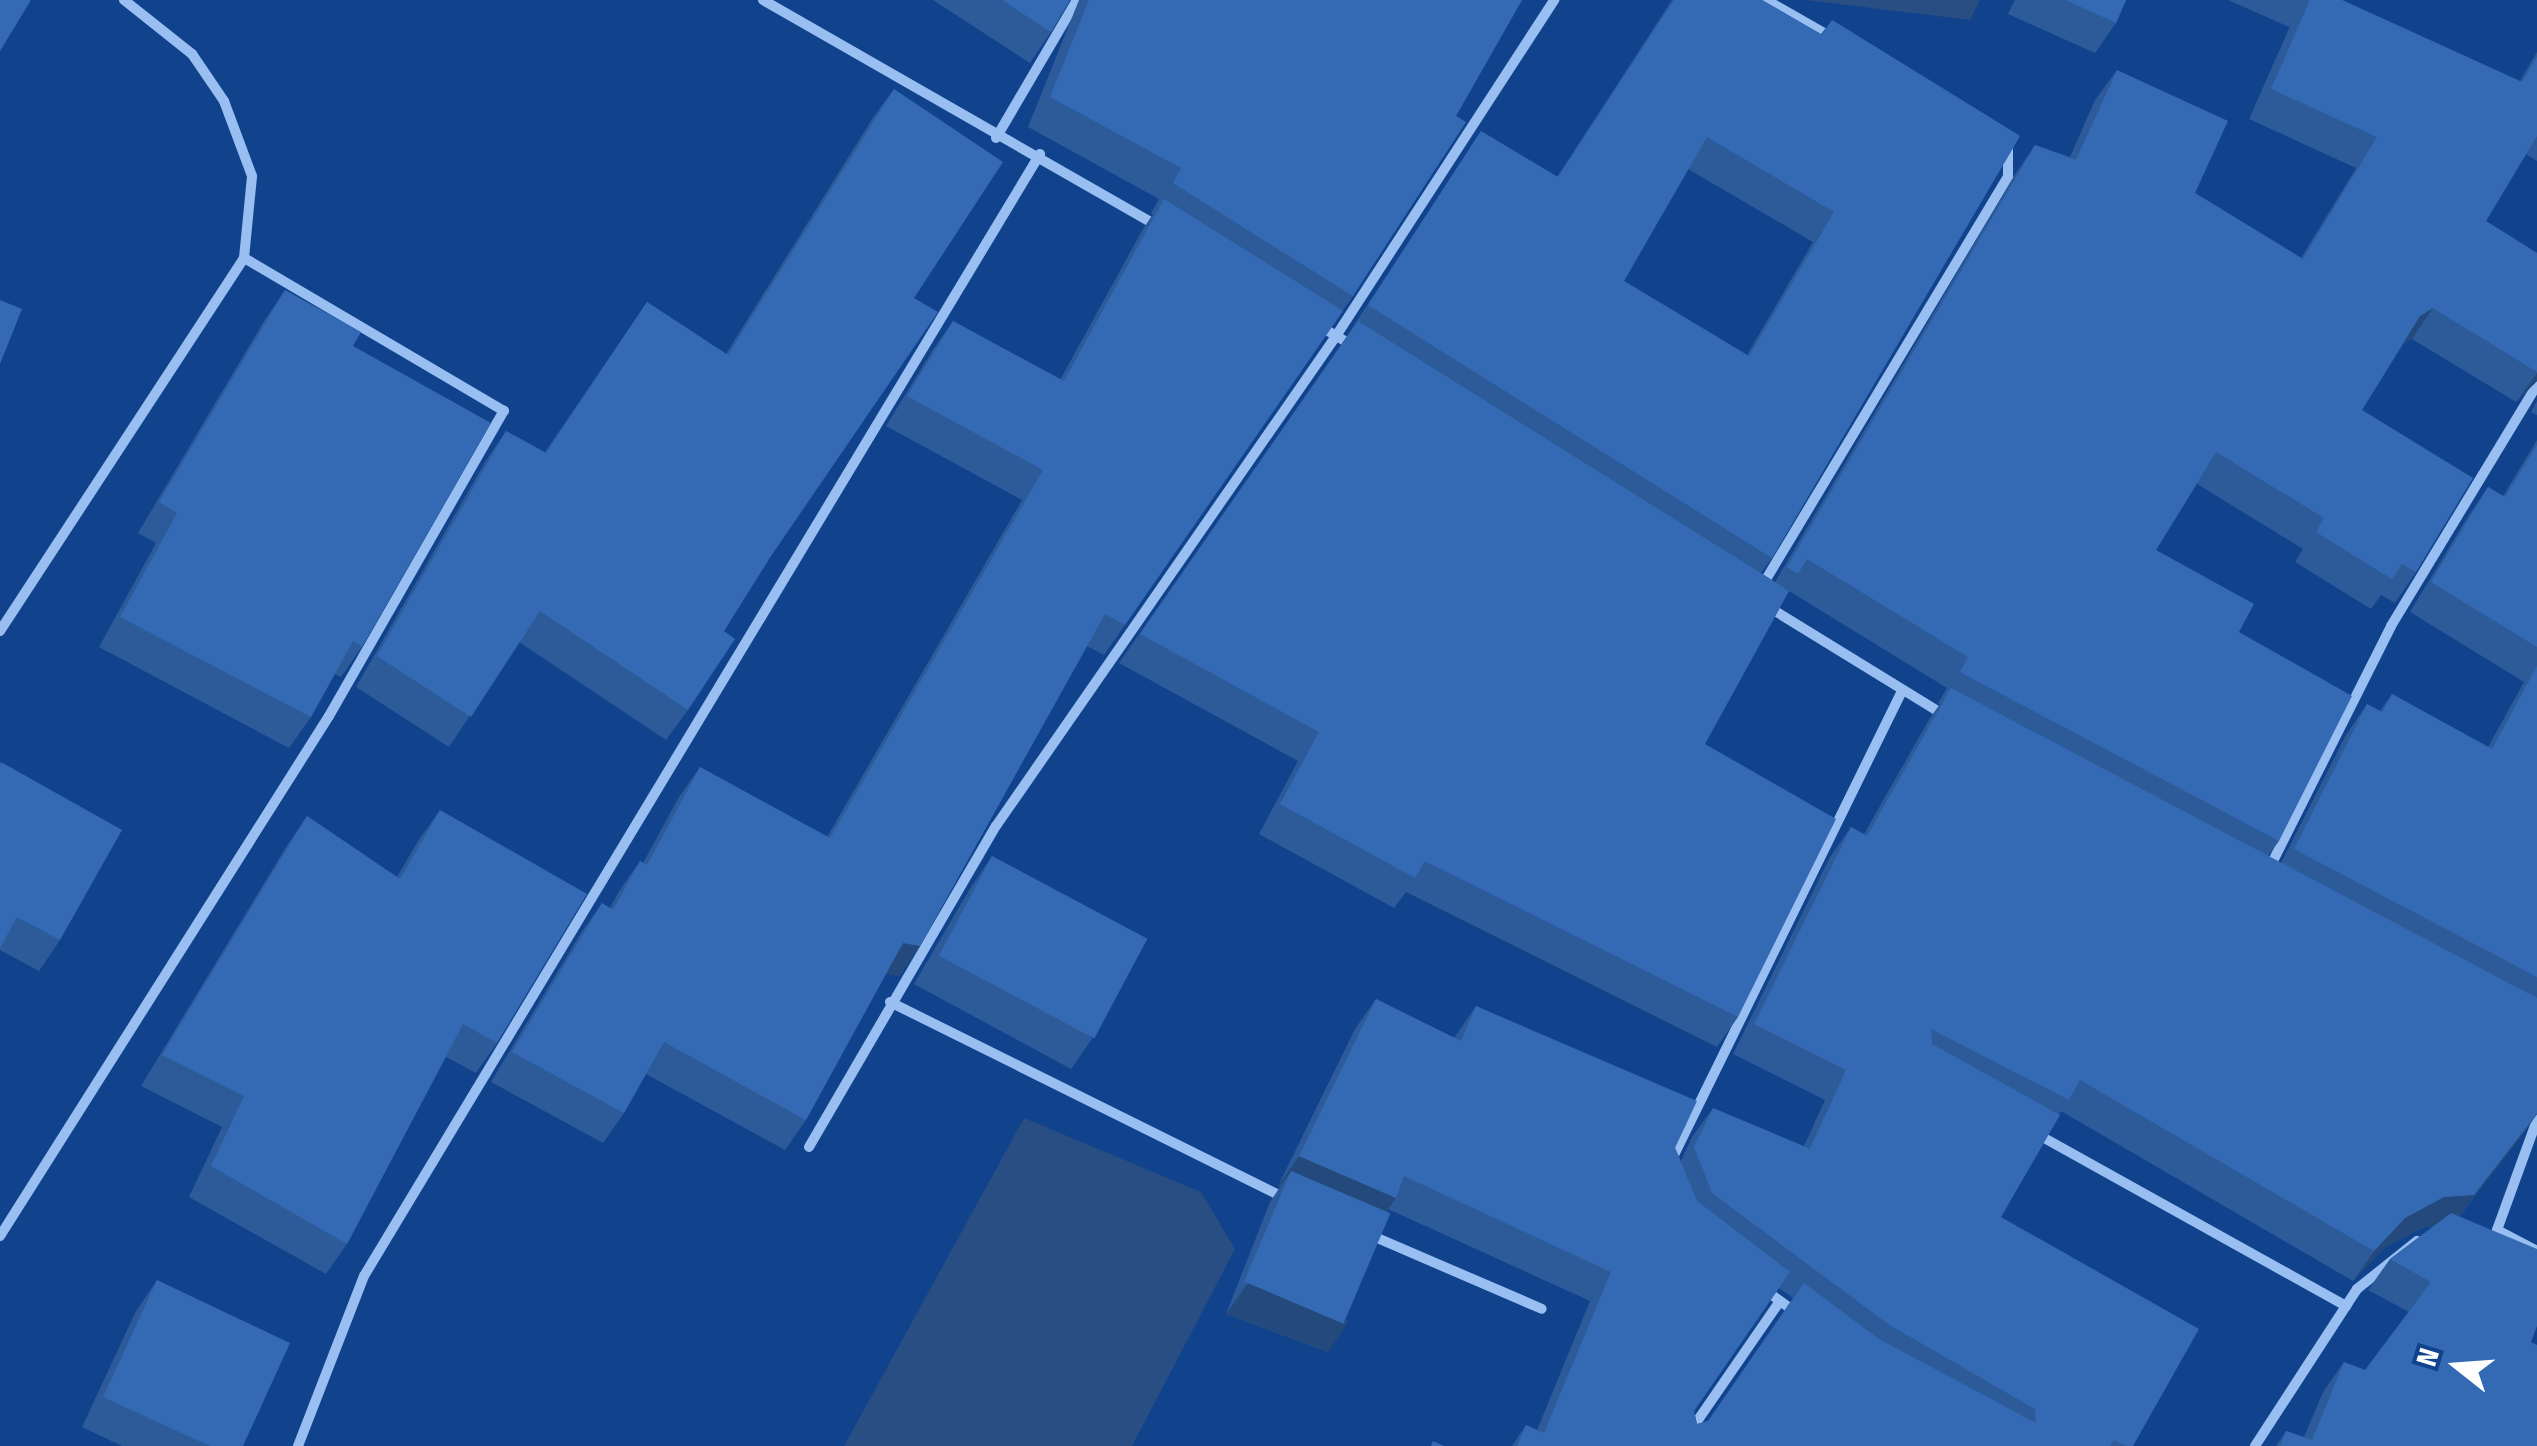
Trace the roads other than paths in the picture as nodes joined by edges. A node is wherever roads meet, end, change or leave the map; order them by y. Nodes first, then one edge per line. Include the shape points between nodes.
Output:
1 (124, 0) edge
2 (763, 0) edge
3 (1077, 0) edge
4 (1554, 0) edge
5 (1766, 0) edge
6 (1848, 47) edge
7 (1994, 131) edge
8 (996, 138) junction
9 (1040, 154) junction
10 (1172, 235) edge
11 (244, 258) junction
12 (1303, 316) edge
13 (1336, 336) junction
14 (1368, 356) edge
15 (2537, 386) edge
16 (1739, 588) edge
17 (1754, 598) junction
18 (0, 630) edge
19 (1902, 693) junction
20 (1952, 720) edge
21 (2262, 882) edge
22 (890, 1002) junction
23 (2537, 1120) edge
24 (2018, 1124) edge
25 (808, 1146) edge
26 (1663, 1177) edge
27 (1309, 1209) edge
28 (1345, 1225) edge
29 (2497, 1230) junction
30 (2479, 1231) edge
31 (2427, 1235) edge
32 (0, 1236) edge
33 (2537, 1251) edge
34 (1752, 1280) edge
35 (1780, 1301) junction
36 (2346, 1306) junction
37 (1542, 1309) dead end
38 (1807, 1321) edge
39 (298, 1446) edge
40 (1680, 1446) edge
41 (2255, 1446) edge

1 - 11 street via 192,54 224,101 252,176
2 - 8 street
3 - 8 street
4 - 13 street
5 - 6 street
7 - 17 street via 2014,158 2008,177
8 - 9 street
9 - 10 street
9 - 39 street via 364,1276
11 - 18 street
11 - 32 street via 504,411 329,716
12 - 13 street
13 - 14 street
13 - 22 street via 996,826
15 - 21 street via 2391,626
16 - 17 street
17 - 19 street
19 - 20 street
19 - 26 street
22 - 25 street
22 - 27 street
23 - 29 street
24 - 36 street
28 - 37 street
29 - 30 street
29 - 33 street
31 - 36 street via 2388,1256
34 - 35 street
35 - 38 street
35 - 40 street
36 - 41 street

